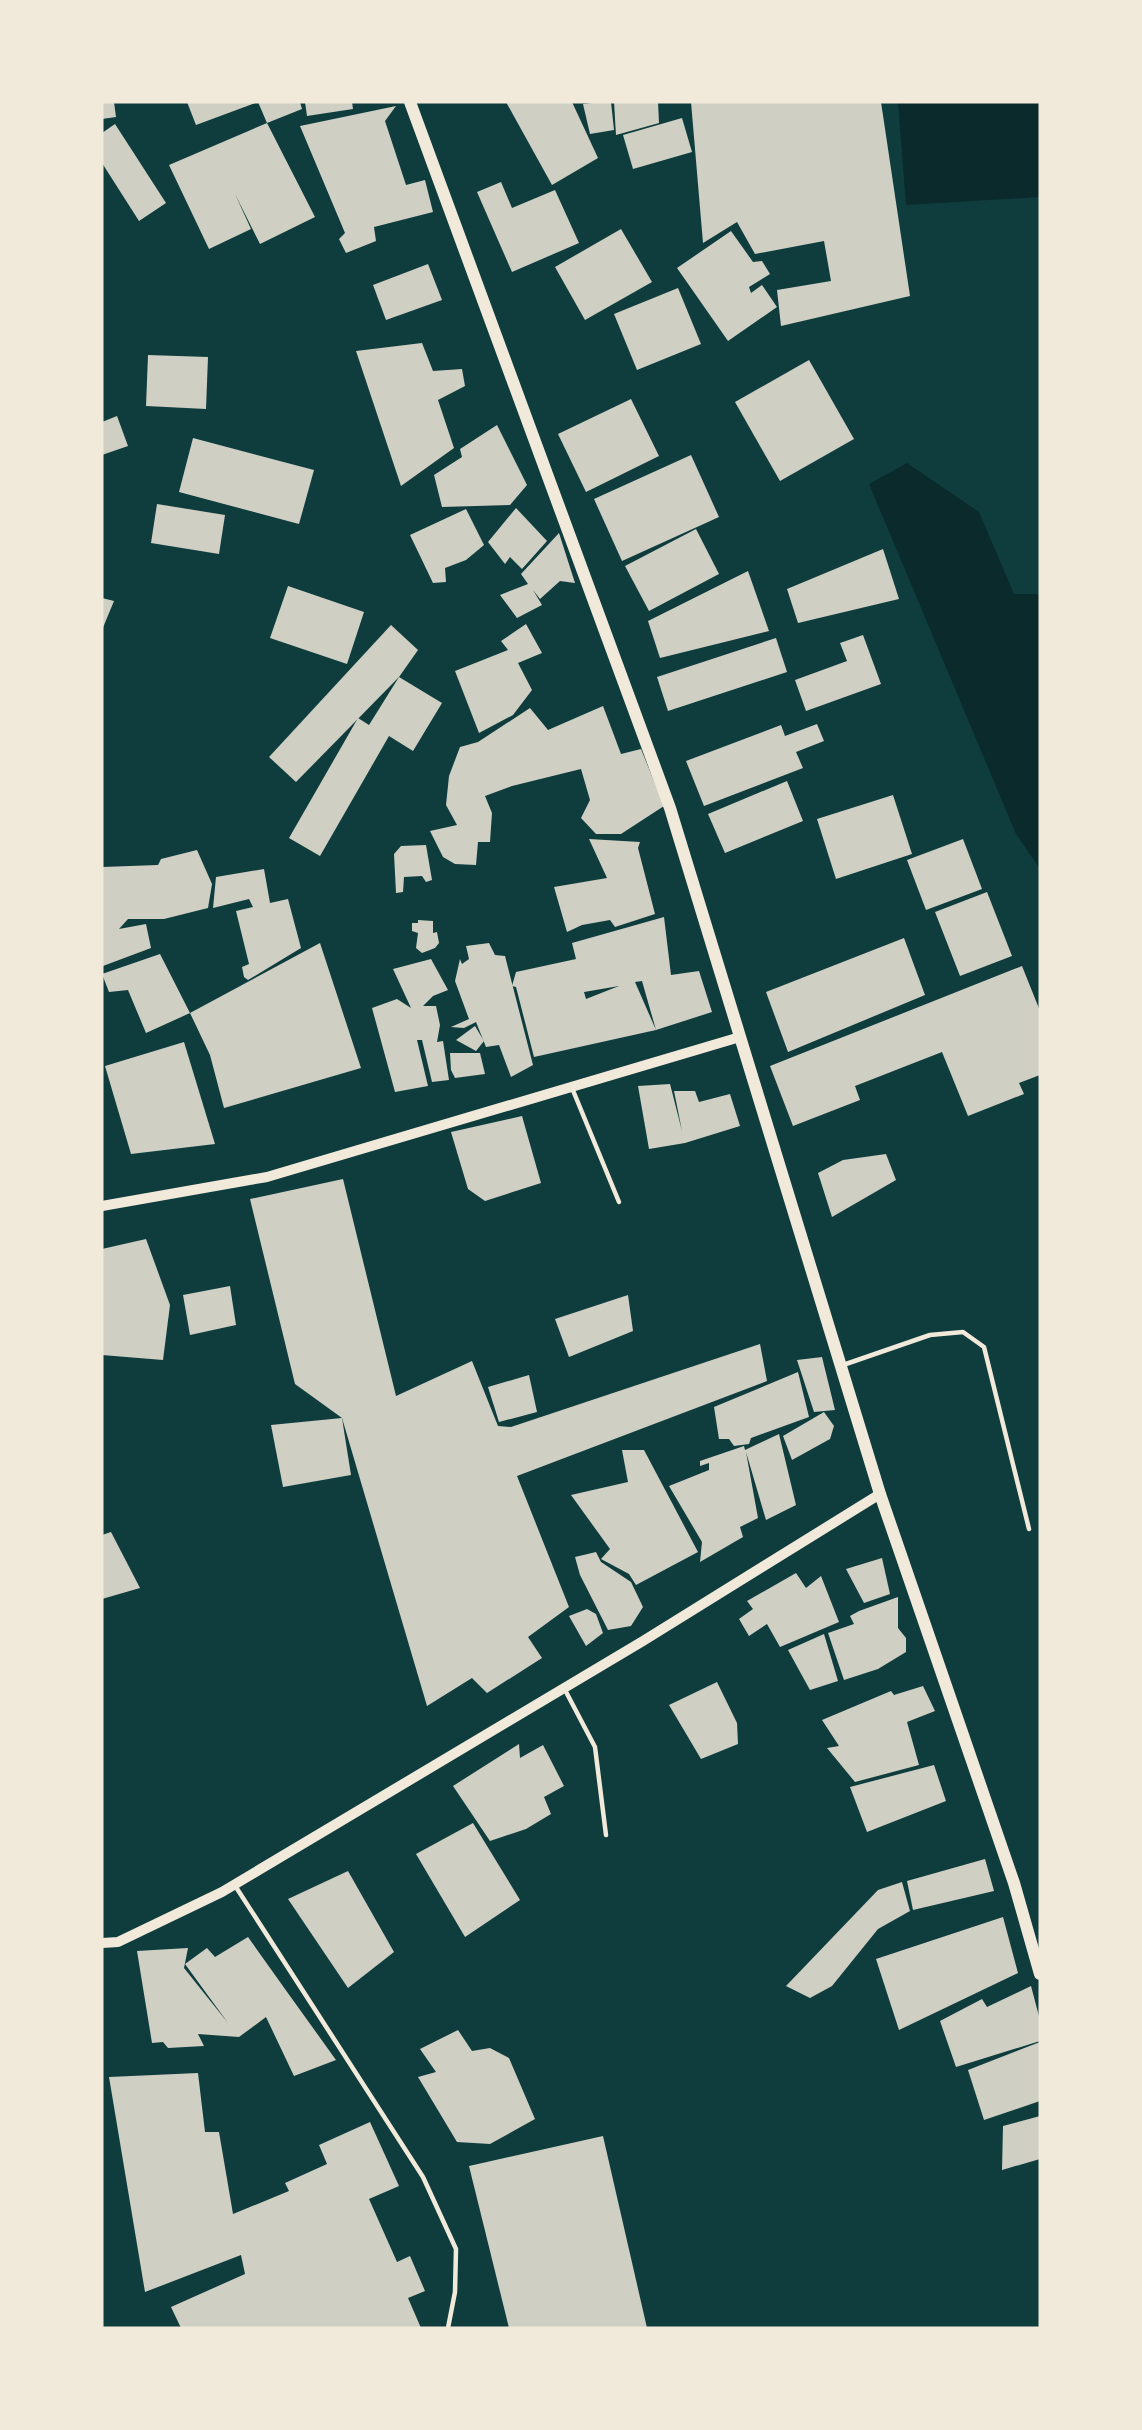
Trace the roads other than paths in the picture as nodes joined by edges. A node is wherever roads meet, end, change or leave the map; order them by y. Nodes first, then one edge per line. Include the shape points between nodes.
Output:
1 (410, 102) edge
2 (740, 1037) junction
3 (572, 1086) junction
4 (620, 1202) dead end
5 (102, 1206) edge
6 (840, 1366) junction
7 (880, 1494) junction
8 (1029, 1529) dead end
9 (564, 1688) junction
10 (606, 1835) dead end
11 (234, 1884) junction
12 (102, 1943) edge
13 (1040, 1974) edge
14 (448, 2328) edge

1 - 2 main road via 670,808
2 - 3 street
2 - 6 main road
3 - 4 lane
3 - 5 street via 267,1177
6 - 7 main road
6 - 8 lane via 930,1335 963,1332 984,1347
7 - 9 street
7 - 13 main road via 1010,1872
9 - 10 lane via 595,1747
9 - 11 street
11 - 12 street via 118,1942
11 - 14 lane via 423,2177 456,2249 455,2292

